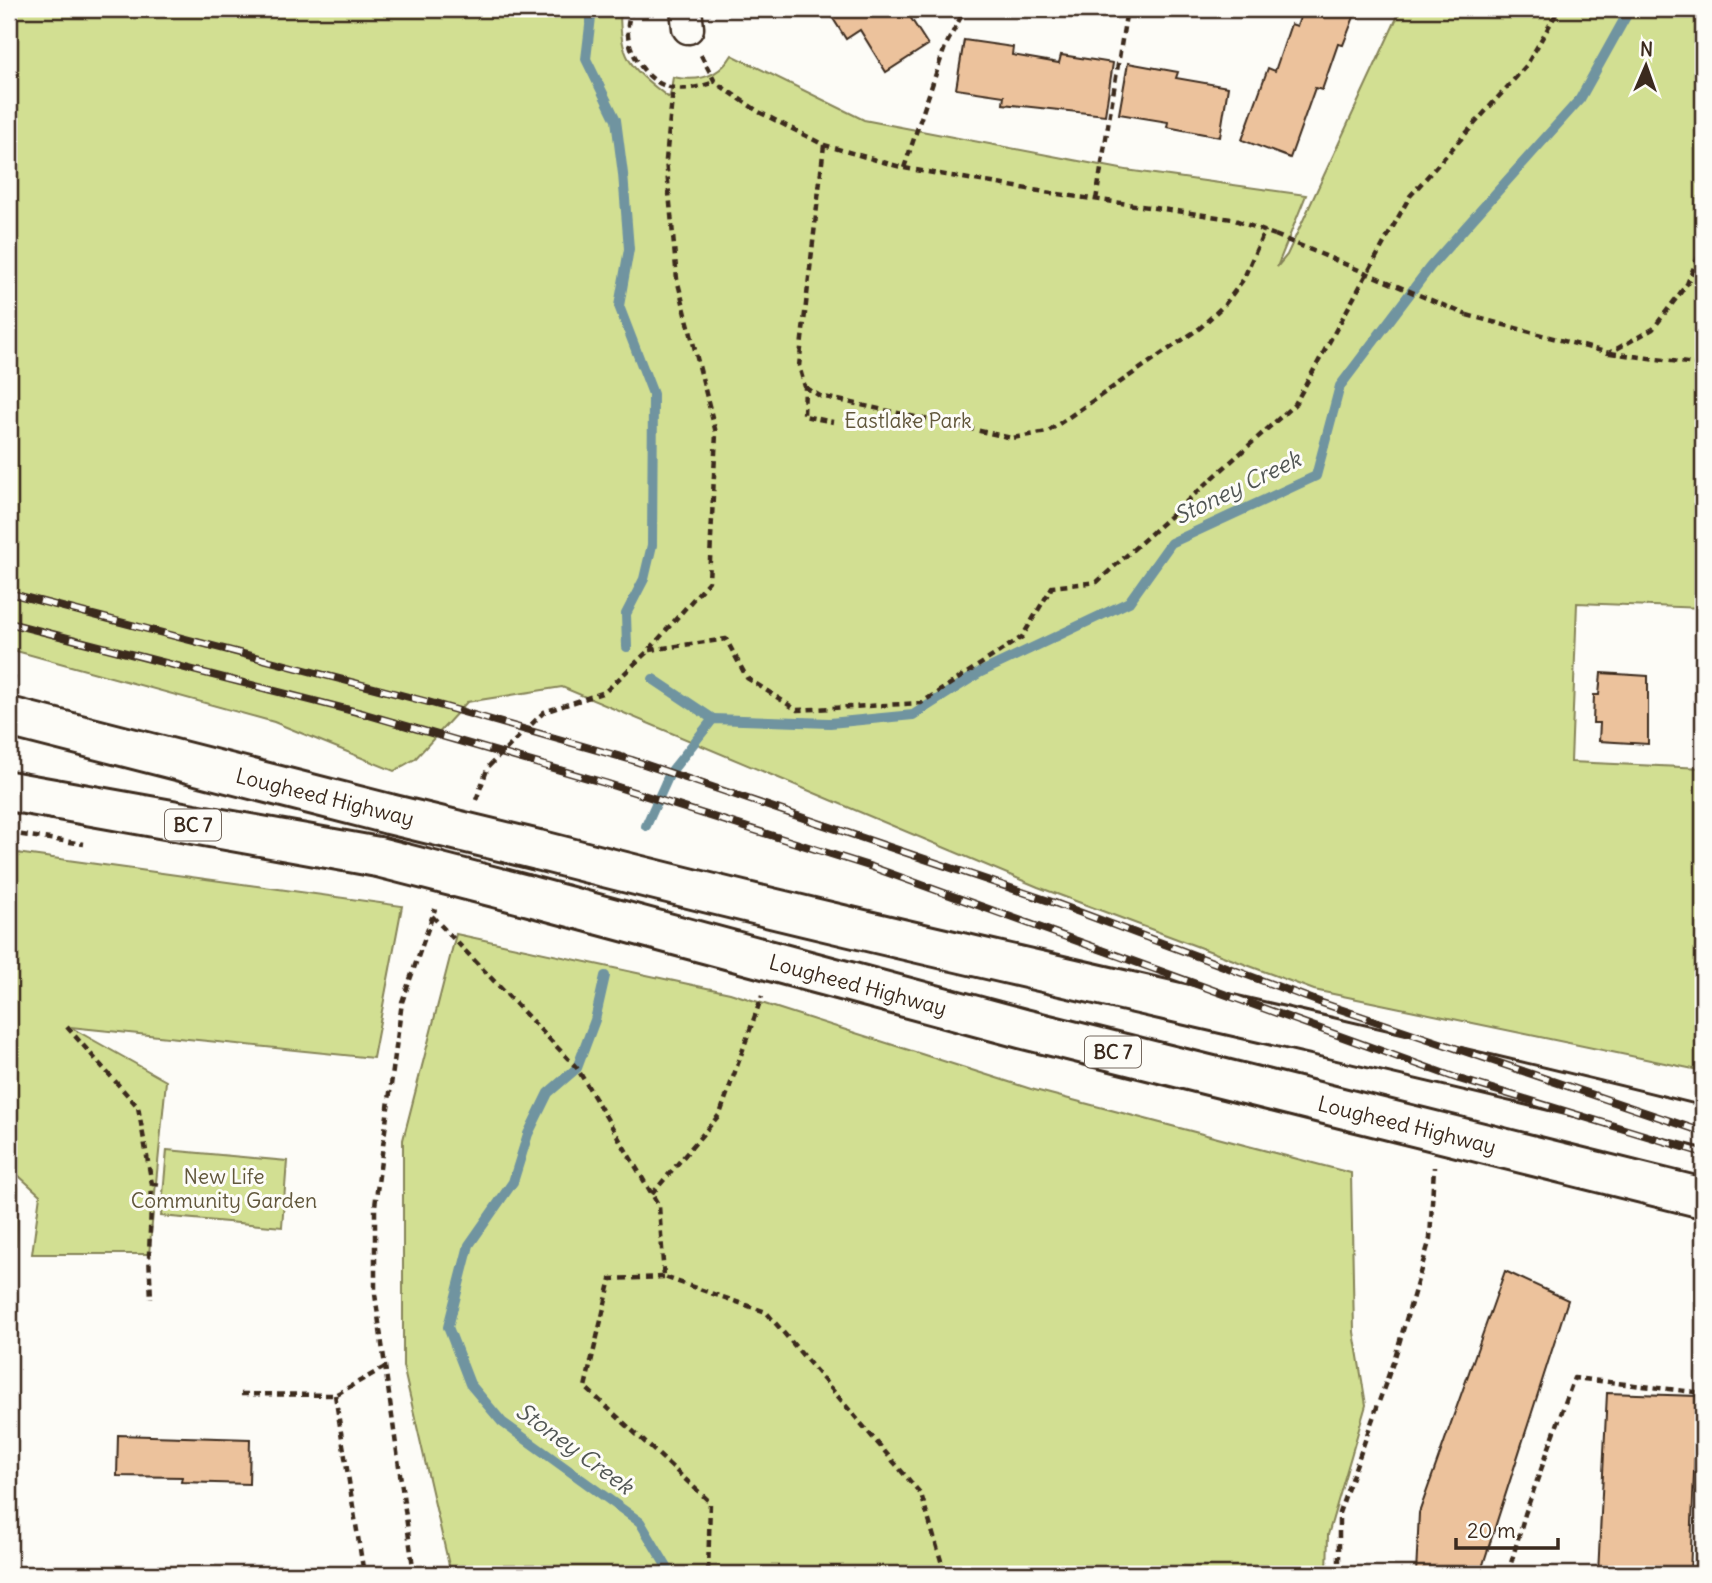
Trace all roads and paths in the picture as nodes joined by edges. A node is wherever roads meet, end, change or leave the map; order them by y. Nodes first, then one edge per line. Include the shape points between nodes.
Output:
1 (634, 9) edge
2 (965, 9) edge
3 (1127, 9) edge
4 (1559, 9) edge
5 (673, 88) junction
6 (824, 145) junction
7 (904, 168) junction
8 (1096, 200) junction
9 (1265, 230) junction
10 (1703, 245) edge
11 (1609, 353) junction
12 (1703, 365) edge
13 (805, 387) junction
14 (833, 422) dead end
15 (649, 650) junction
16 (9, 717) edge
17 (9, 791) edge
18 (474, 805) dead end
19 (437, 904) dead end
20 (432, 916) junction
21 (762, 996) dead end
22 (67, 1027) dead end
23 (1703, 1126) edge
24 (1434, 1160) dead end
25 (152, 1184) junction
26 (163, 1185) dead end
27 (652, 1194) junction
28 (1703, 1198) edge
29 (664, 1277) junction
30 (151, 1299) dead end
31 (385, 1367) junction
32 (1703, 1393) edge
33 (242, 1394) dead end
34 (335, 1395) junction
35 (364, 1574) edge
36 (414, 1574) edge
37 (708, 1574) edge
38 (945, 1574) edge
39 (1339, 1574) edge
40 (1508, 1574) edge

1 - 5 path via 627,31 634,55 650,76
2 - 7 path via 945,47
3 - 8 path
4 - 15 path via 1526,66 1410,196 1295,404 1097,582 1052,587 1022,637 921,703 797,710 747,678 726,639
5 - 6 path via 715,82 759,112
5 - 15 path via 666,160 677,279 716,433 709,581
6 - 7 path
6 - 13 path via 800,342 799,366
7 - 8 path
8 - 9 path via 1232,219
9 - 11 path, bridge via 1467,315
9 - 13 path via 1243,281 1200,328 1046,432 1012,438 820,396
10 - 11 path via 1687,284 1653,329
11 - 12 path
13 - 14 path via 804,416
15 - 18 path via 605,692 544,712 488,767
16 - 23 main road, Lougheed Highway, bridge via 768,909
17 - 28 main road, Lougheed Highway / BC 7, bridge via 377,857 1024,1029
19 - 20 path
20 - 27 path via 577,1068
20 - 31 path via 402,1002 375,1206 375,1294
21 - 27 path via 720,1114
22 - 25 path via 138,1107
24 - 39 path via 1430,1240 1395,1357 1339,1513
25 - 26 path
25 - 30 path
27 - 29 path via 660,1206
29 - 37 path via 611,1279 585,1387 710,1502
29 - 38 path via 766,1312 921,1494
31 - 34 path
31 - 36 path
32 - 40 path via 1574,1378
33 - 34 path
34 - 35 path

